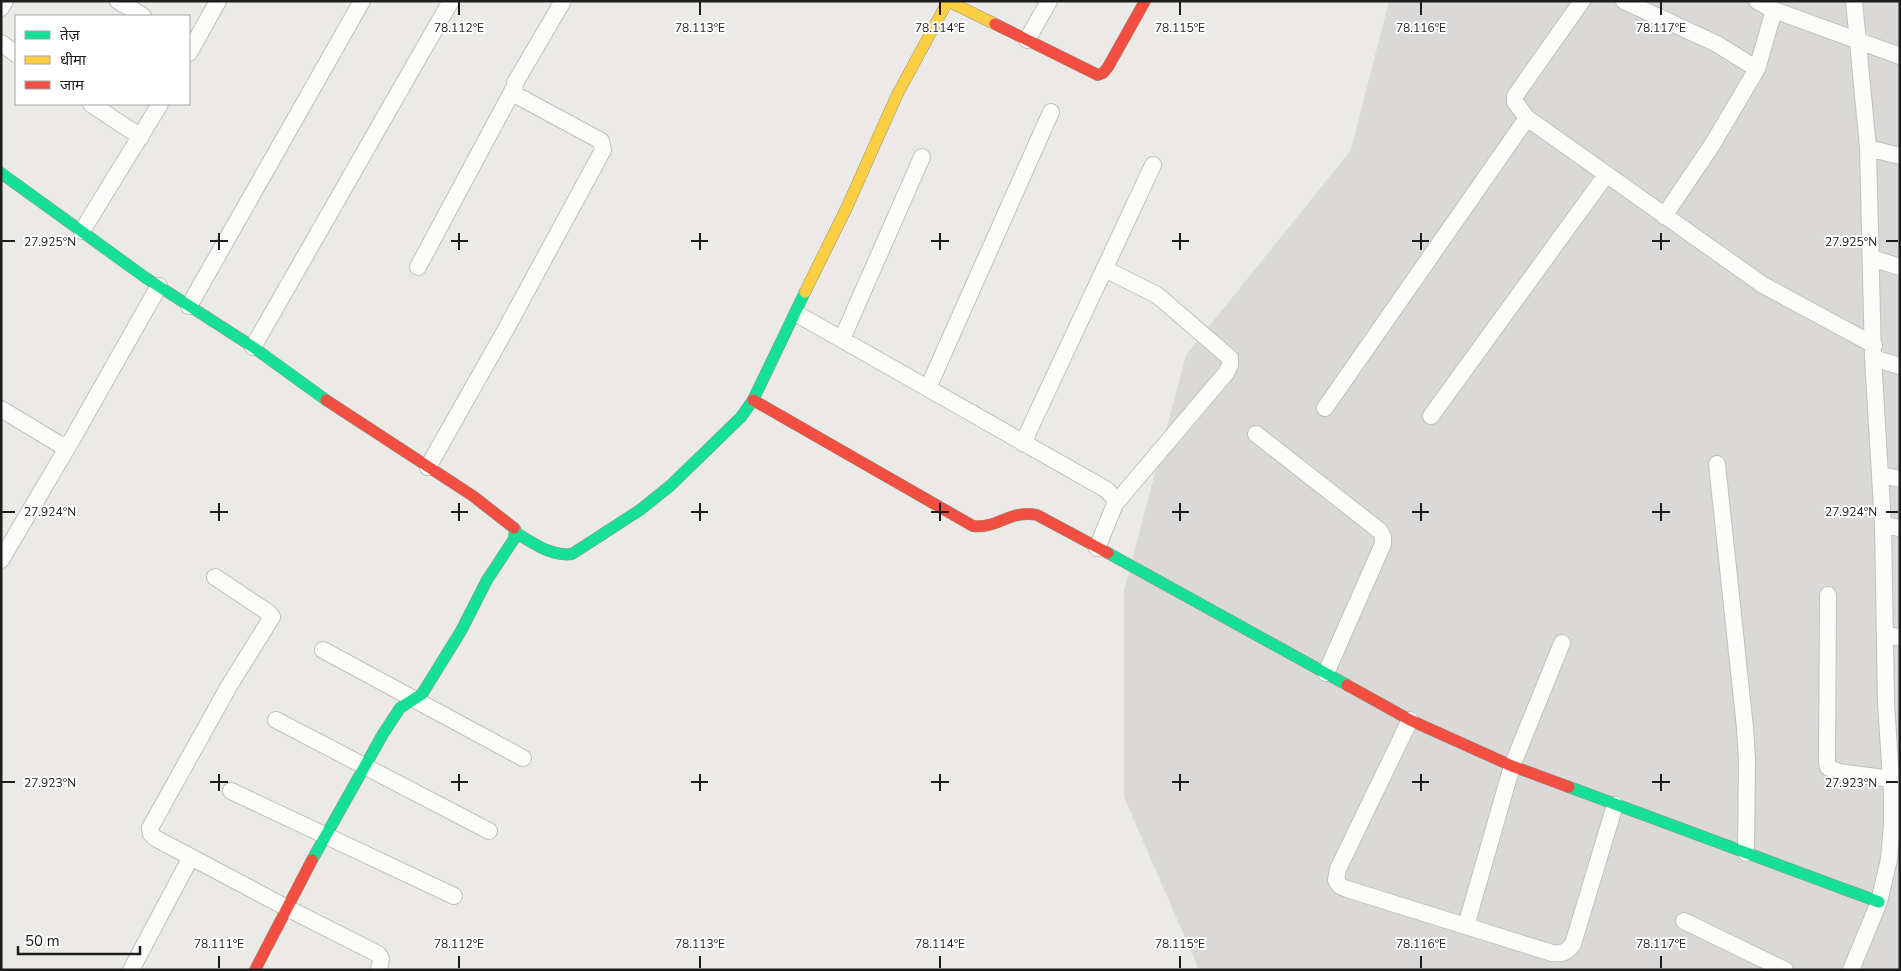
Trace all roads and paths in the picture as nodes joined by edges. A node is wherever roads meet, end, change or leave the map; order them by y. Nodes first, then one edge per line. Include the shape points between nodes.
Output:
1 (5, 1) edge
2 (118, 1) edge
3 (218, 1) edge
4 (362, 1) edge
5 (451, 1) edge
6 (563, 1) edge
7 (1049, 1) edge
8 (1145, 1) edge
9 (1582, 1) edge
10 (1624, 1) edge
11 (1757, 1) edge
12 (1854, 1) edge
13 (1, 8) edge
14 (1774, 10) junction
15 (141, 15) edge
16 (1027, 40) junction
17 (1858, 40) junction
18 (1, 44) edge
19 (190, 47) edge
20 (15, 53) edge
21 (1900, 56) edge
22 (1757, 69) junction
23 (513, 90) junction
24 (93, 105) edge
25 (159, 105) edge
26 (1051, 112) dead end
27 (1528, 118) junction
28 (141, 137) junction
29 (1868, 148) junction
30 (1900, 156) edge
31 (922, 157) dead end
32 (1153, 165) dead end
33 (1, 173) edge
34 (1606, 175) junction
35 (1664, 216) junction
36 (82, 231) junction
37 (1871, 258) junction
38 (418, 267) dead end
39 (1900, 267) edge
40 (1105, 269) junction
41 (159, 286) junction
42 (189, 306) junction
43 (796, 314) junction
44 (842, 339) junction
45 (253, 347) junction
46 (1873, 351) junction
47 (1900, 366) edge
48 (928, 388) junction
49 (753, 400) junction
50 (1325, 408) dead end
51 (2, 410) edge
52 (1431, 416) dead end
53 (1256, 434) dead end
54 (70, 443) junction
55 (1023, 443) junction
56 (1717, 464) dead end
57 (428, 467) junction
58 (1880, 475) junction
59 (1900, 479) edge
60 (1114, 504) junction
61 (1883, 525) junction
62 (1900, 528) edge
63 (516, 533) junction
64 (1097, 548) junction
65 (1, 560) edge
66 (215, 577) dead end
67 (1828, 595) dead end
68 (1892, 636) edge
69 (1562, 643) dead end
70 (323, 650) dead end
71 (1326, 673) junction
72 (417, 699) junction
73 (1893, 705) edge
74 (276, 720) dead end
75 (1410, 720) junction
76 (522, 758) dead end
77 (1512, 766) junction
78 (365, 767) junction
79 (1891, 779) junction
80 (231, 791) dead end
81 (1615, 805) junction
82 (489, 831) dead end
83 (326, 836) junction
84 (1746, 853) junction
85 (191, 857) junction
86 (454, 896) dead end
87 (1879, 902) junction
88 (287, 908) junction
89 (1684, 921) dead end
90 (1466, 926) junction
91 (132, 970) edge
92 (255, 970) edge
93 (379, 970) edge
94 (1785, 970) edge
95 (1852, 970) edge

1 - 13 street
2 - 15 street
3 - 19 street
4 - 42 street
5 - 45 street
6 - 23 street
7 - 16 street
8 - 16 street via 1104,74 1094,74
9 - 27 street via 1515,96 1515,102
10 - 22 street via 1717,44
11 - 14 street
12 - 17 street
14 - 17 street
14 - 22 street
16 - 43 street via 948,1 897,95
17 - 21 street
17 - 29 street
18 - 20 street
22 - 35 street via 1712,146
23 - 38 street
23 - 57 street via 519,98 601,141 603,150
24 - 28 street
25 - 28 street
26 - 48 street
27 - 34 street
27 - 50 street
28 - 36 street
29 - 30 street
29 - 37 street
31 - 44 street
32 - 40 street
33 - 36 street
34 - 35 street
34 - 52 street
35 - 46 street via 1763,285
36 - 41 street
37 - 39 street
37 - 46 street
40 - 55 street
40 - 60 street via 1157,295 1230,358 1226,373
41 - 42 street
41 - 54 street
42 - 45 street
43 - 44 street
43 - 49 street
44 - 48 street
45 - 57 street
46 - 47 street
46 - 58 street
48 - 55 street
49 - 63 street via 715,444 670,486 640,510 572,554 556,554
49 - 64 street via 973,526 983,529 1028,512
51 - 54 street via 59,444
53 - 71 street via 1380,531 1383,537 1383,544
54 - 65 street
55 - 60 street via 1107,490 1114,498
56 - 84 street via 1746,728
57 - 63 street via 506,520
58 - 59 street
58 - 61 street
60 - 64 street
61 - 62 street
61 - 68 street
63 - 72 street via 456,639
64 - 71 street
66 - 85 street via 272,617 229,686 150,828 155,838
67 - 79 street via 1828,767 1838,772
68 - 73 street
69 - 77 street
70 - 72 street
71 - 75 street
72 - 76 street
72 - 78 street via 396,713
73 - 79 street
74 - 78 street
75 - 77 street
75 - 90 street via 1338,869 1336,880 1347,889
77 - 81 street
77 - 90 street
78 - 82 street
78 - 83 street
79 - 87 street via 1889,859
80 - 83 street
81 - 84 street
81 - 90 street via 1573,944 1567,952 1552,954
83 - 86 street
83 - 88 street
84 - 87 street
85 - 88 street
85 - 91 street
87 - 95 street
88 - 92 street
88 - 93 street via 378,954 381,959
89 - 94 street

